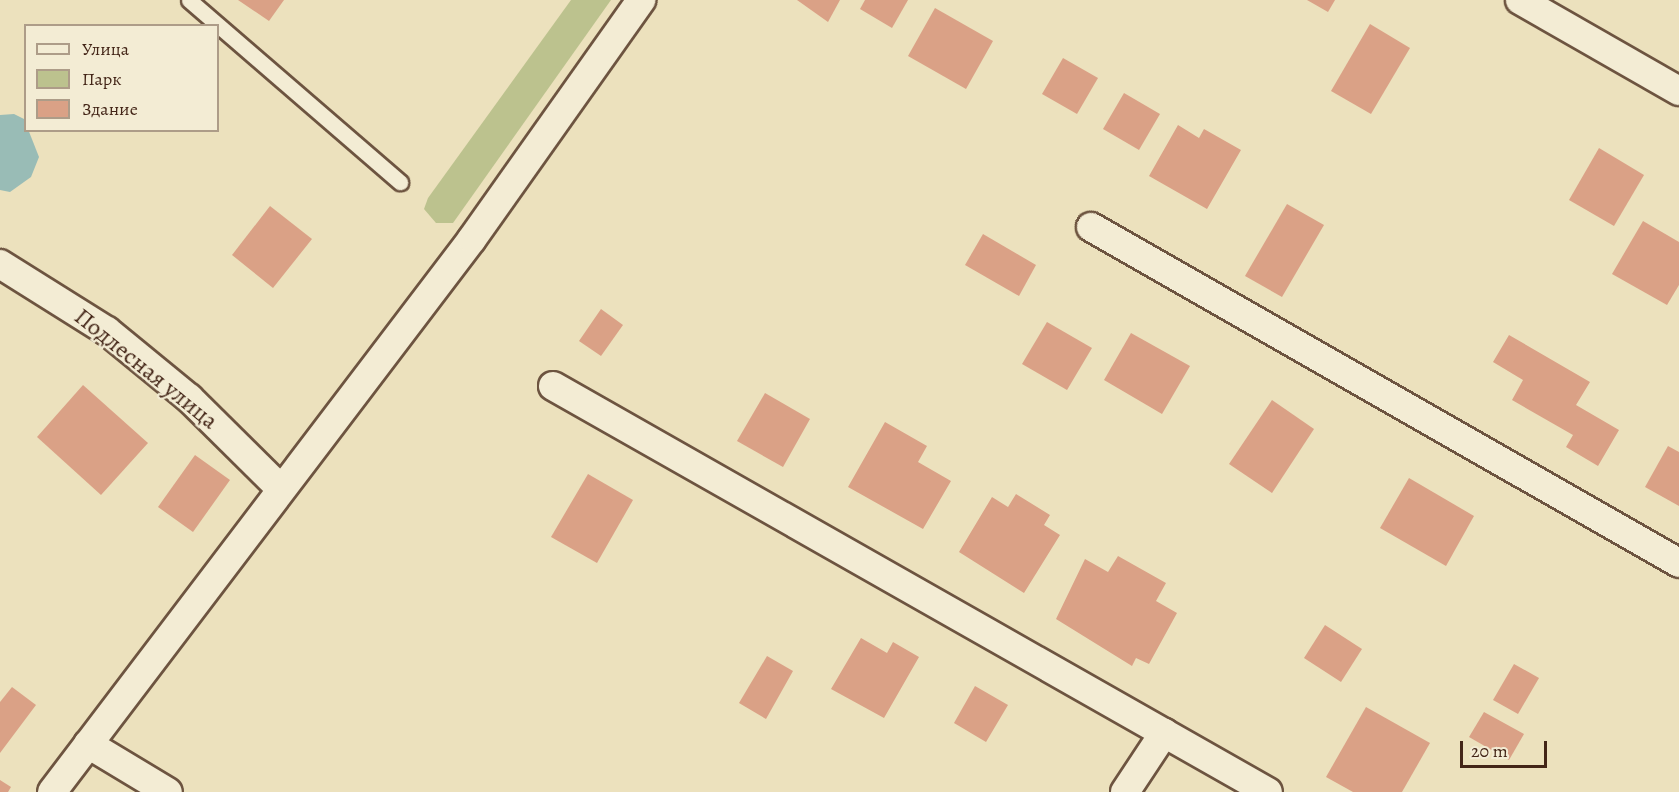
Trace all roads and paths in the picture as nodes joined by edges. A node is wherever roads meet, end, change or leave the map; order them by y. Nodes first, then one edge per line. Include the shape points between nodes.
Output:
1 (189, 0) edge
2 (640, 0) edge
3 (1520, 0) edge
4 (217, 24) edge
5 (219, 26) edge
6 (1679, 91) edge
7 (400, 182) dead end
8 (1091, 227) dead end
9 (0, 264) edge
10 (553, 386) dead end
11 (280, 489) junction
12 (1679, 563) edge
13 (1164, 733) junction
14 (88, 744) junction
15 (52, 792) edge
16 (168, 792) edge
17 (1125, 792) edge
18 (1268, 792) edge

1 - 4 lane
2 - 11 street via 472,238
3 - 6 street
5 - 7 lane
8 - 12 street
9 - 11 street, Подлесная улица via 107,331 189,398
10 - 13 street
11 - 14 street
13 - 17 street
13 - 18 street
14 - 15 street
14 - 16 street

